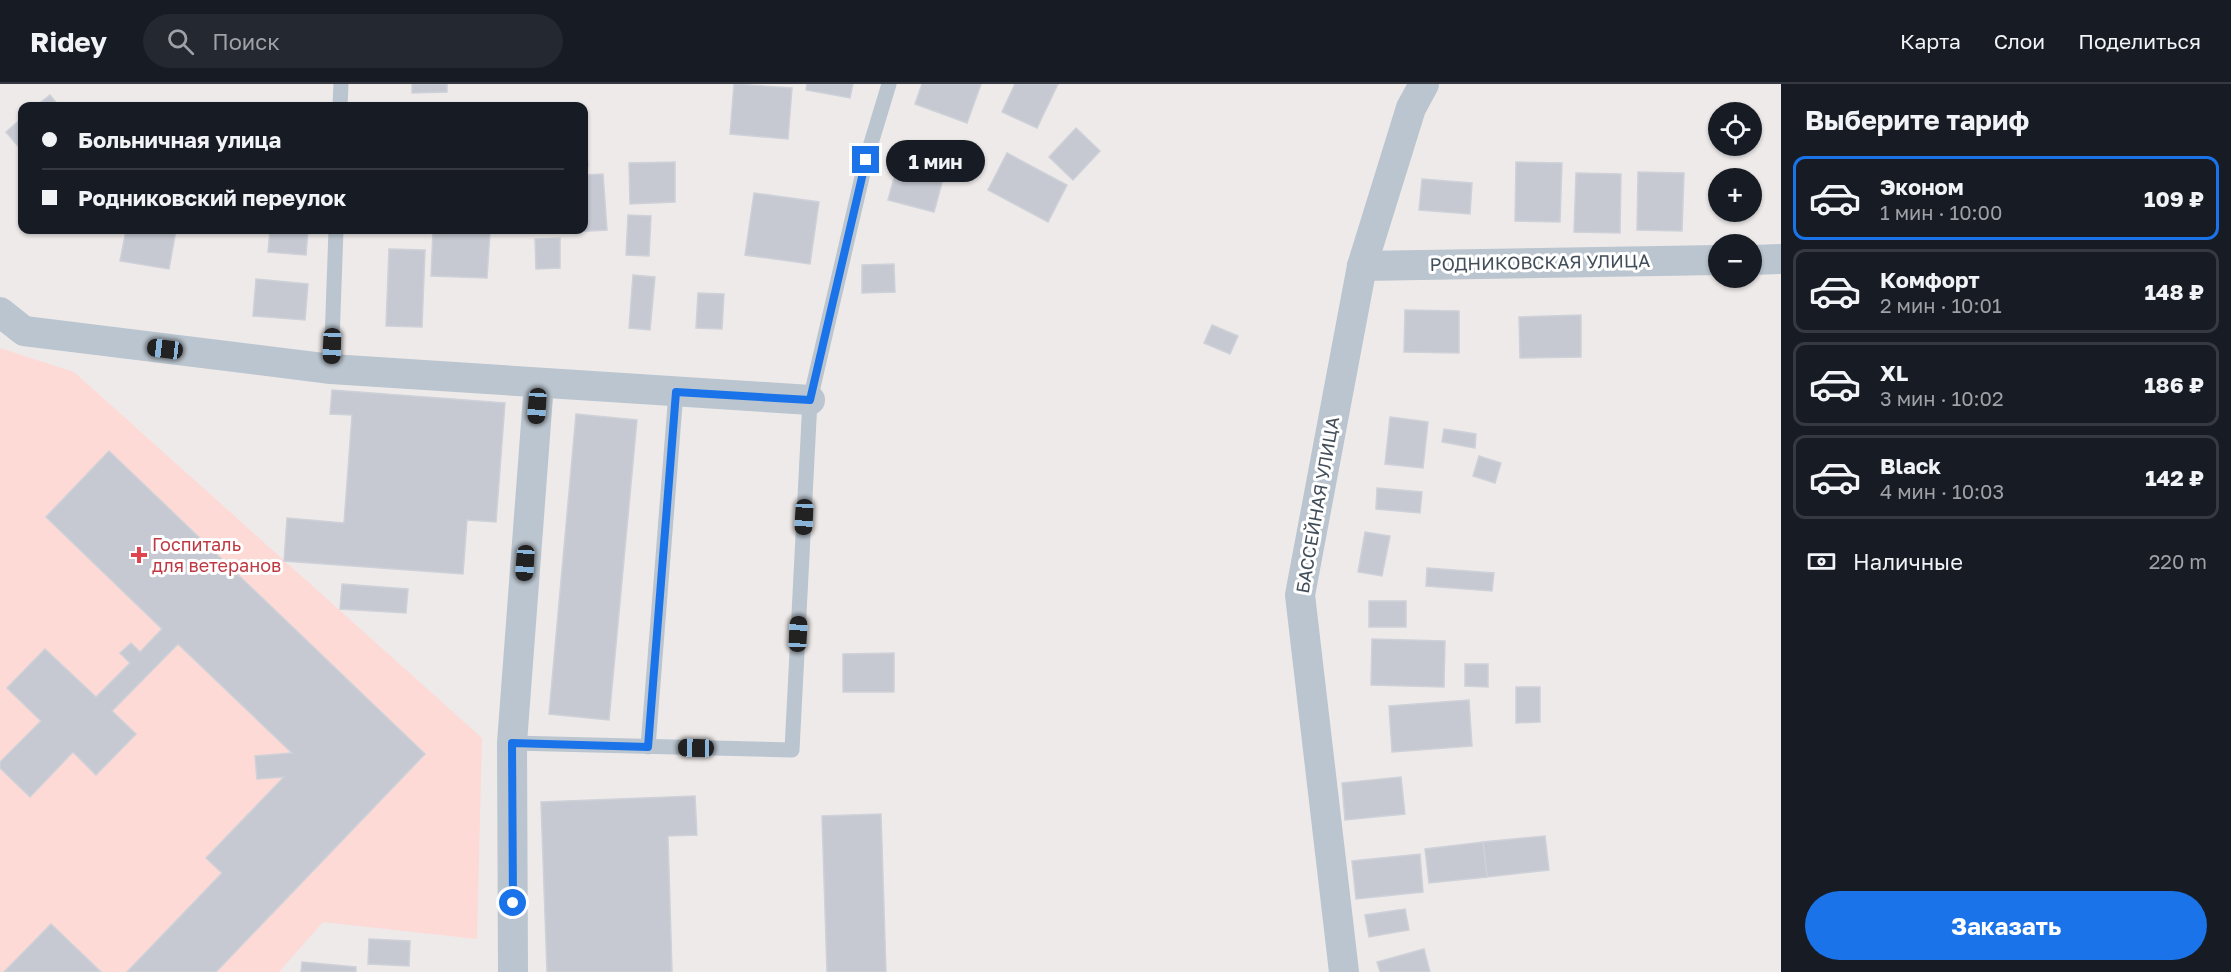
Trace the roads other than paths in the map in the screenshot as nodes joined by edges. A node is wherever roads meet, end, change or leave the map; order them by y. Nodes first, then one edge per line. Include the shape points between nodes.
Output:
1 (341, 84) edge
2 (890, 84) edge
3 (1424, 84) edge
4 (340, 102) edge
5 (336, 234) edge
6 (1708, 260) edge
7 (1762, 260) edge
8 (1781, 260) edge
9 (1362, 266) junction
10 (0, 312) edge
11 (331, 369) junction
12 (539, 383) junction
13 (676, 392) junction
14 (810, 400) junction
15 (512, 743) junction
16 (648, 747) junction
17 (513, 972) edge
18 (1344, 972) edge

1 - 4 lane
2 - 14 lane via 866,160
3 - 9 street, БАССЕЙНАЯ УЛИЦА via 1412,108
5 - 11 lane
6 - 9 street, РОДНИКОВСКАЯ УЛИЦА
7 - 8 street
9 - 18 street, БАССЕЙНАЯ УЛИЦА via 1300,595
10 - 11 street via 24,332
11 - 12 street
12 - 13 street
12 - 15 street
13 - 14 street
13 - 16 lane
14 - 16 lane via 792,750
15 - 16 lane
15 - 17 street

